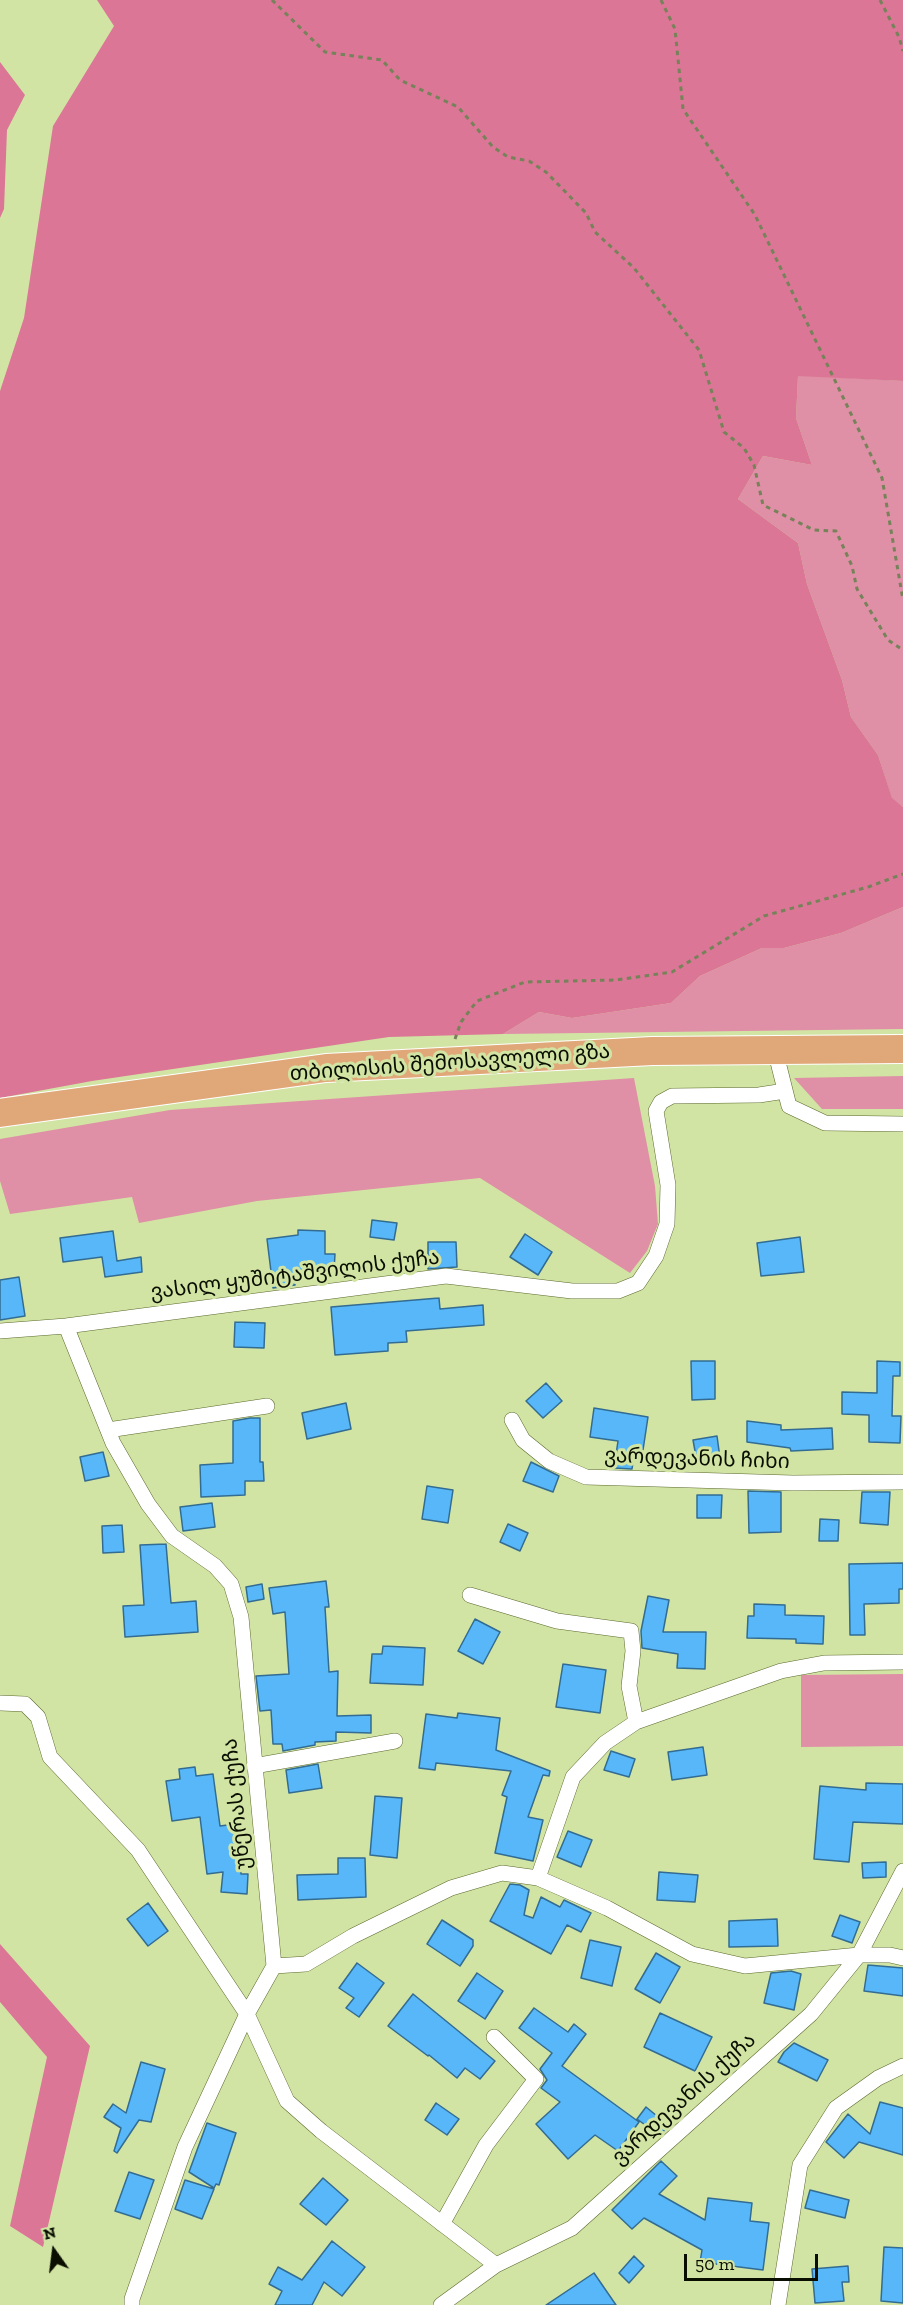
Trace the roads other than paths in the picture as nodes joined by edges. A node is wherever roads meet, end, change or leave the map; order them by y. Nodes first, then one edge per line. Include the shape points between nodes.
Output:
1 (903, 1049) edge
2 (775, 1050) junction
3 (785, 1091) junction
4 (0, 1113) edge
5 (903, 1124) edge
6 (66, 1326) junction
7 (0, 1331) edge
8 (267, 1406) dead end
9 (512, 1420) dead end
10 (108, 1430) junction
11 (903, 1482) edge
12 (470, 1596) dead end
13 (903, 1662) edge
14 (0, 1703) edge
15 (636, 1722) junction
16 (395, 1741) dead end
17 (254, 1766) junction
18 (903, 1871) edge
19 (538, 1878) junction
20 (859, 1956) junction
21 (903, 1958) edge
22 (274, 1966) junction
23 (248, 2014) junction
24 (494, 2037) dead end
25 (903, 2066) edge
26 (442, 2224) junction
27 (496, 2265) junction
28 (132, 2305) edge
29 (441, 2305) edge
30 (778, 2305) edge

1 - 2 highway, თბილისის შემოსავლელი გზა
2 - 3 street
2 - 4 highway, თბილისის შემოსავლელი გზა via 652,1051 326,1068
3 - 5 street via 789,1106 825,1123
3 - 6 street, ვასილ ყუშიტაშვილის ქუჩა via 672,1096 661,1102 656,1111 668,1185 667,1224 656,1256 638,1283 618,1291 572,1291 446,1276
6 - 7 street, ვასილ ყუშიტაშვილის ქუჩა
6 - 10 street, უწერას ქუჩა
8 - 10 street
9 - 11 street, ვარდევანის ჩიხი via 523,1440 549,1461 586,1477
10 - 17 street, უწერას ქუჩა via 148,1504 172,1536 215,1566 231,1584 241,1617
12 - 15 street via 557,1621 631,1631 629,1686
13 - 15 street via 824,1663 782,1671
14 - 23 street via 26,1704 38,1717 50,1757 138,1850
15 - 19 street via 605,1743 573,1777
16 - 17 street
17 - 22 street, უწერას ქუჩა
18 - 20 street, ვარდევანის ქუჩა
19 - 20 street via 607,1908 692,1954 745,1966
19 - 22 street via 502,1873 451,1888 306,1964
20 - 21 street
20 - 27 street, ვარდევანის ქუჩა via 811,2014 572,2228
22 - 23 street
23 - 26 street via 287,2101
23 - 28 street via 184,2147
24 - 26 street via 536,2079 486,2145
25 - 30 street via 878,2078 836,2108 800,2165
26 - 27 street
27 - 29 street, ვარდევანის ქუჩა

